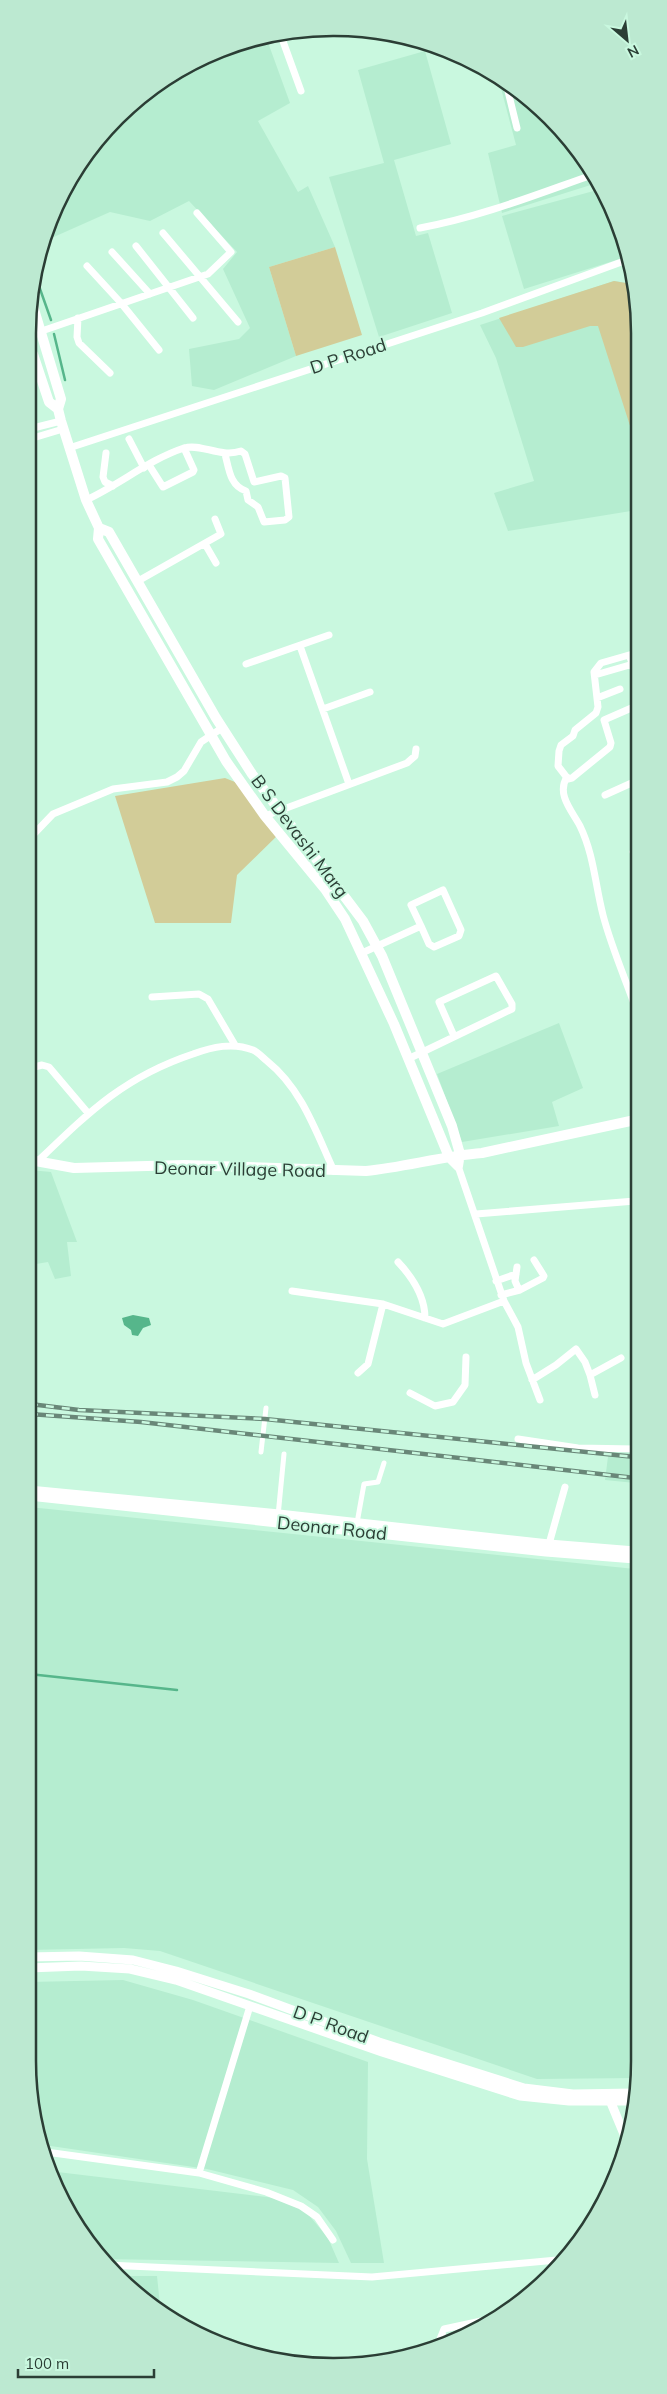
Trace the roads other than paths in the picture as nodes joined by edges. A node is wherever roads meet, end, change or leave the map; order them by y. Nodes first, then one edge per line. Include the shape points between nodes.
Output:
1 (283, 41) edge
2 (301, 91) dead end
3 (509, 94) edge
4 (517, 128) dead end
5 (586, 177) edge
6 (197, 213) dead end
7 (420, 228) dead end
8 (163, 233) dead end
9 (136, 246) dead end
10 (112, 252) dead end
11 (622, 262) edge
12 (87, 266) dead end
13 (200, 276) junction
14 (169, 287) junction
15 (150, 294) junction
16 (121, 303) junction
17 (78, 318) junction
18 (193, 318) dead end
19 (238, 322) dead end
20 (38, 332) edge
21 (159, 350) dead end
22 (110, 373) dead end
23 (36, 376) edge
24 (58, 409) junction
25 (62, 425) junction
26 (36, 428) edge
27 (36, 437) edge
28 (129, 439) dead end
29 (68, 448) junction
30 (184, 448) junction
31 (106, 454) dead end
32 (225, 454) junction
33 (147, 466) junction
34 (113, 486) junction
35 (86, 500) junction
36 (215, 519) dead end
37 (99, 528) junction
38 (205, 544) junction
39 (216, 563) dead end
40 (138, 581) junction
41 (328, 635) dead end
42 (300, 646) junction
43 (631, 655) edge
44 (246, 664) dead end
45 (631, 665) edge
46 (595, 675) junction
47 (620, 688) dead end
48 (370, 692) dead end
49 (597, 698) junction
50 (631, 708) edge
51 (323, 710) junction
52 (596, 713) junction
53 (604, 720) junction
54 (222, 728) junction
55 (211, 735) junction
56 (416, 749) dead end
57 (566, 777) junction
58 (631, 783) edge
59 (349, 784) junction
60 (605, 795) dead end
61 (281, 810) junction
62 (265, 816) junction
63 (36, 833) edge
64 (420, 926) junction
65 (377, 947) junction
66 (362, 953) junction
67 (631, 995) edge
68 (152, 998) dead end
69 (454, 1036) junction
70 (234, 1045) junction
71 (422, 1052) junction
72 (408, 1059) junction
73 (36, 1067) edge
74 (88, 1112) junction
75 (631, 1121) edge
76 (452, 1126) junction
77 (439, 1131) junction
78 (460, 1154) junction
79 (449, 1157) junction
80 (36, 1158) edge
81 (36, 1160) edge
82 (458, 1166) junction
83 (334, 1171) junction
84 (631, 1201) edge
85 (476, 1214) junction
86 (534, 1260) dead end
87 (398, 1262) dead end
88 (496, 1281) junction
89 (519, 1290) junction
90 (292, 1291) dead end
91 (502, 1298) junction
92 (383, 1304) junction
93 (425, 1318) junction
94 (466, 1357) dead end
95 (622, 1358) dead end
96 (358, 1373) dead end
97 (590, 1375) junction
98 (532, 1380) junction
99 (410, 1393) dead end
100 (595, 1395) dead end
101 (540, 1400) dead end
102 (266, 1408) dead end
103 (518, 1439) dead end
104 (631, 1449) edge
105 (261, 1452) dead end
106 (284, 1454) dead end
107 (384, 1463) dead end
108 (565, 1488) dead end
109 (36, 1492) edge
110 (36, 1496) edge
111 (57, 1496) junction
112 (278, 1518) junction
113 (357, 1523) junction
114 (398, 1531) junction
115 (549, 1544) junction
116 (631, 1552) edge
117 (615, 1554) junction
118 (631, 1558) edge
119 (72, 1956) junction
120 (36, 1957) edge
121 (146, 1963) junction
122 (73, 1967) junction
123 (36, 1968) edge
124 (144, 1972) junction
125 (250, 2006) junction
126 (282, 2007) junction
127 (278, 2016) junction
128 (384, 2048) junction
129 (629, 2093) edge
130 (608, 2098) junction
131 (628, 2100) edge
132 (622, 2131) edge
133 (51, 2153) edge
134 (199, 2173) junction
135 (333, 2240) dead end
136 (553, 2260) edge
137 (118, 2266) edge
138 (468, 2326) edge
139 (441, 2337) edge

1 - 2 street
3 - 4 street
5 - 7 street via 490,211
6 - 13 street via 231,252 208,274
8 - 13 street
9 - 14 street
10 - 15 street
11 - 29 street, D P Road via 482,313
12 - 16 street
13 - 14 street
13 - 19 street
14 - 15 street
14 - 18 street
15 - 16 street
16 - 17 street
16 - 21 street
17 - 20 street
17 - 22 street via 79,343
20 - 24 main road, B S Devashi Marg via 61,399
23 - 24 main road, B S Devashi Marg via 49,402
24 - 25 main road, B S Devashi Marg
25 - 26 street
25 - 27 street
25 - 29 main road, B S Devashi Marg
28 - 33 street
29 - 35 main road, B S Devashi Marg
30 - 32 street
30 - 33 street
30 - 33 street via 193,472 163,487
31 - 34 street via 103,477
32 - 32 street via 241,451 254,482 285,478 289,517 264,522 258,507 248,500 246,491 237,488
33 - 34 street
34 - 35 street
35 - 37 main road, B S Devashi Marg
36 - 38 street via 222,534
37 - 40 main road, B S Devashi Marg via 109,532
37 - 55 main road, B S Devashi Marg via 98,539
38 - 39 street
38 - 40 street
40 - 54 main road, B S Devashi Marg
41 - 42 street
42 - 44 street
42 - 51 street
43 - 46 street via 600,663
45 - 46 street
46 - 49 street
47 - 49 street
48 - 51 street
49 - 52 street
50 - 53 street
51 - 59 street
52 - 53 street
52 - 57 street via 580,724 561,745 558,766
53 - 57 street via 610,747 572,778
54 - 55 street
54 - 61 main road, B S Devashi Marg via 252,774
55 - 62 main road, B S Devashi Marg
55 - 63 street via 201,742 177,777 167,782 113,789 53,814
56 - 59 street via 415,756 407,763
57 - 67 street via 563,792 589,845 603,916
58 - 60 street
59 - 61 street
61 - 62 street
61 - 65 main road, B S Devashi Marg via 363,921
62 - 66 main road, B S Devashi Marg via 325,889
64 - 64 street via 434,948 462,933 443,890 411,905
64 - 65 street
65 - 66 street
65 - 71 main road, B S Devashi Marg
66 - 72 main road, B S Devashi Marg
68 - 70 street via 199,994 208,999
69 - 69 street via 512,1009 496,976 440,1002
69 - 71 street
70 - 74 street via 209,1048 166,1063 118,1089
70 - 83 street via 254,1050 277,1069 304,1104
71 - 72 street
71 - 76 main road, B S Devashi Marg
72 - 77 main road, B S Devashi Marg
73 - 74 street via 49,1067
74 - 80 street
75 - 78 main road, Deonar Village Road via 482,1153
76 - 77 main road
76 - 78 main road, B S Devashi Marg
77 - 79 main road, B S Devashi Marg
78 - 79 main road, Deonar Village Road
78 - 82 main road, B S Devashi Marg
79 - 82 main road, B S Devashi Marg
79 - 83 main road, Deonar Village Road via 390,1168
81 - 83 main road, Deonar Village Road via 74,1168 184,1165
82 - 85 street, B S Devashi Marg
84 - 85 street
85 - 88 street, B S Devashi Marg
86 - 89 street via 544,1276
87 - 93 street via 418,1289 424,1303
88 - 89 street via 517,1271 515,1284
88 - 91 street, B S Devashi Marg
89 - 91 street
90 - 92 street
91 - 93 street via 442,1324
91 - 98 street, B S Devashi Marg via 518,1327
92 - 93 street
92 - 96 street via 368,1364
94 - 99 street via 465,1385 453,1402 435,1406
95 - 97 street
97 - 98 street via 576,1349
97 - 100 street
98 - 101 street, B S Devashi Marg
102 - 105 street
103 - 104 street via 578,1448
106 - 112 street
107 - 113 street via 378,1482 364,1484
108 - 115 street
109 - 111 street, Deonar Road
110 - 111 street, Deonar Road
111 - 112 street, Deonar Road
112 - 113 street, Deonar Road
112 - 114 street, Deonar Road
113 - 114 street, Deonar Road
114 - 115 street, Deonar Road
114 - 117 street, Deonar Road
115 - 117 street, Deonar Road
116 - 117 street, Deonar Road
117 - 118 street, Deonar Road
119 - 120 street, D P Road
119 - 121 street, D P Road
119 - 122 street
121 - 124 street
121 - 126 street, D P Road via 176,1970
122 - 123 street, D P Road
122 - 124 street, D P Road
124 - 125 street, D P Road
125 - 127 street, D P Road
125 - 134 street
126 - 127 street
126 - 128 street, D P Road
127 - 128 street, D P Road
128 - 130 street, D P Road via 520,2096 569,2101
129 - 130 street, D P Road
130 - 131 street, D P Road
130 - 132 street
133 - 134 street
134 - 135 street via 266,2192 301,2206 317,2217
136 - 137 street via 372,2277
138 - 139 street via 444,2329

